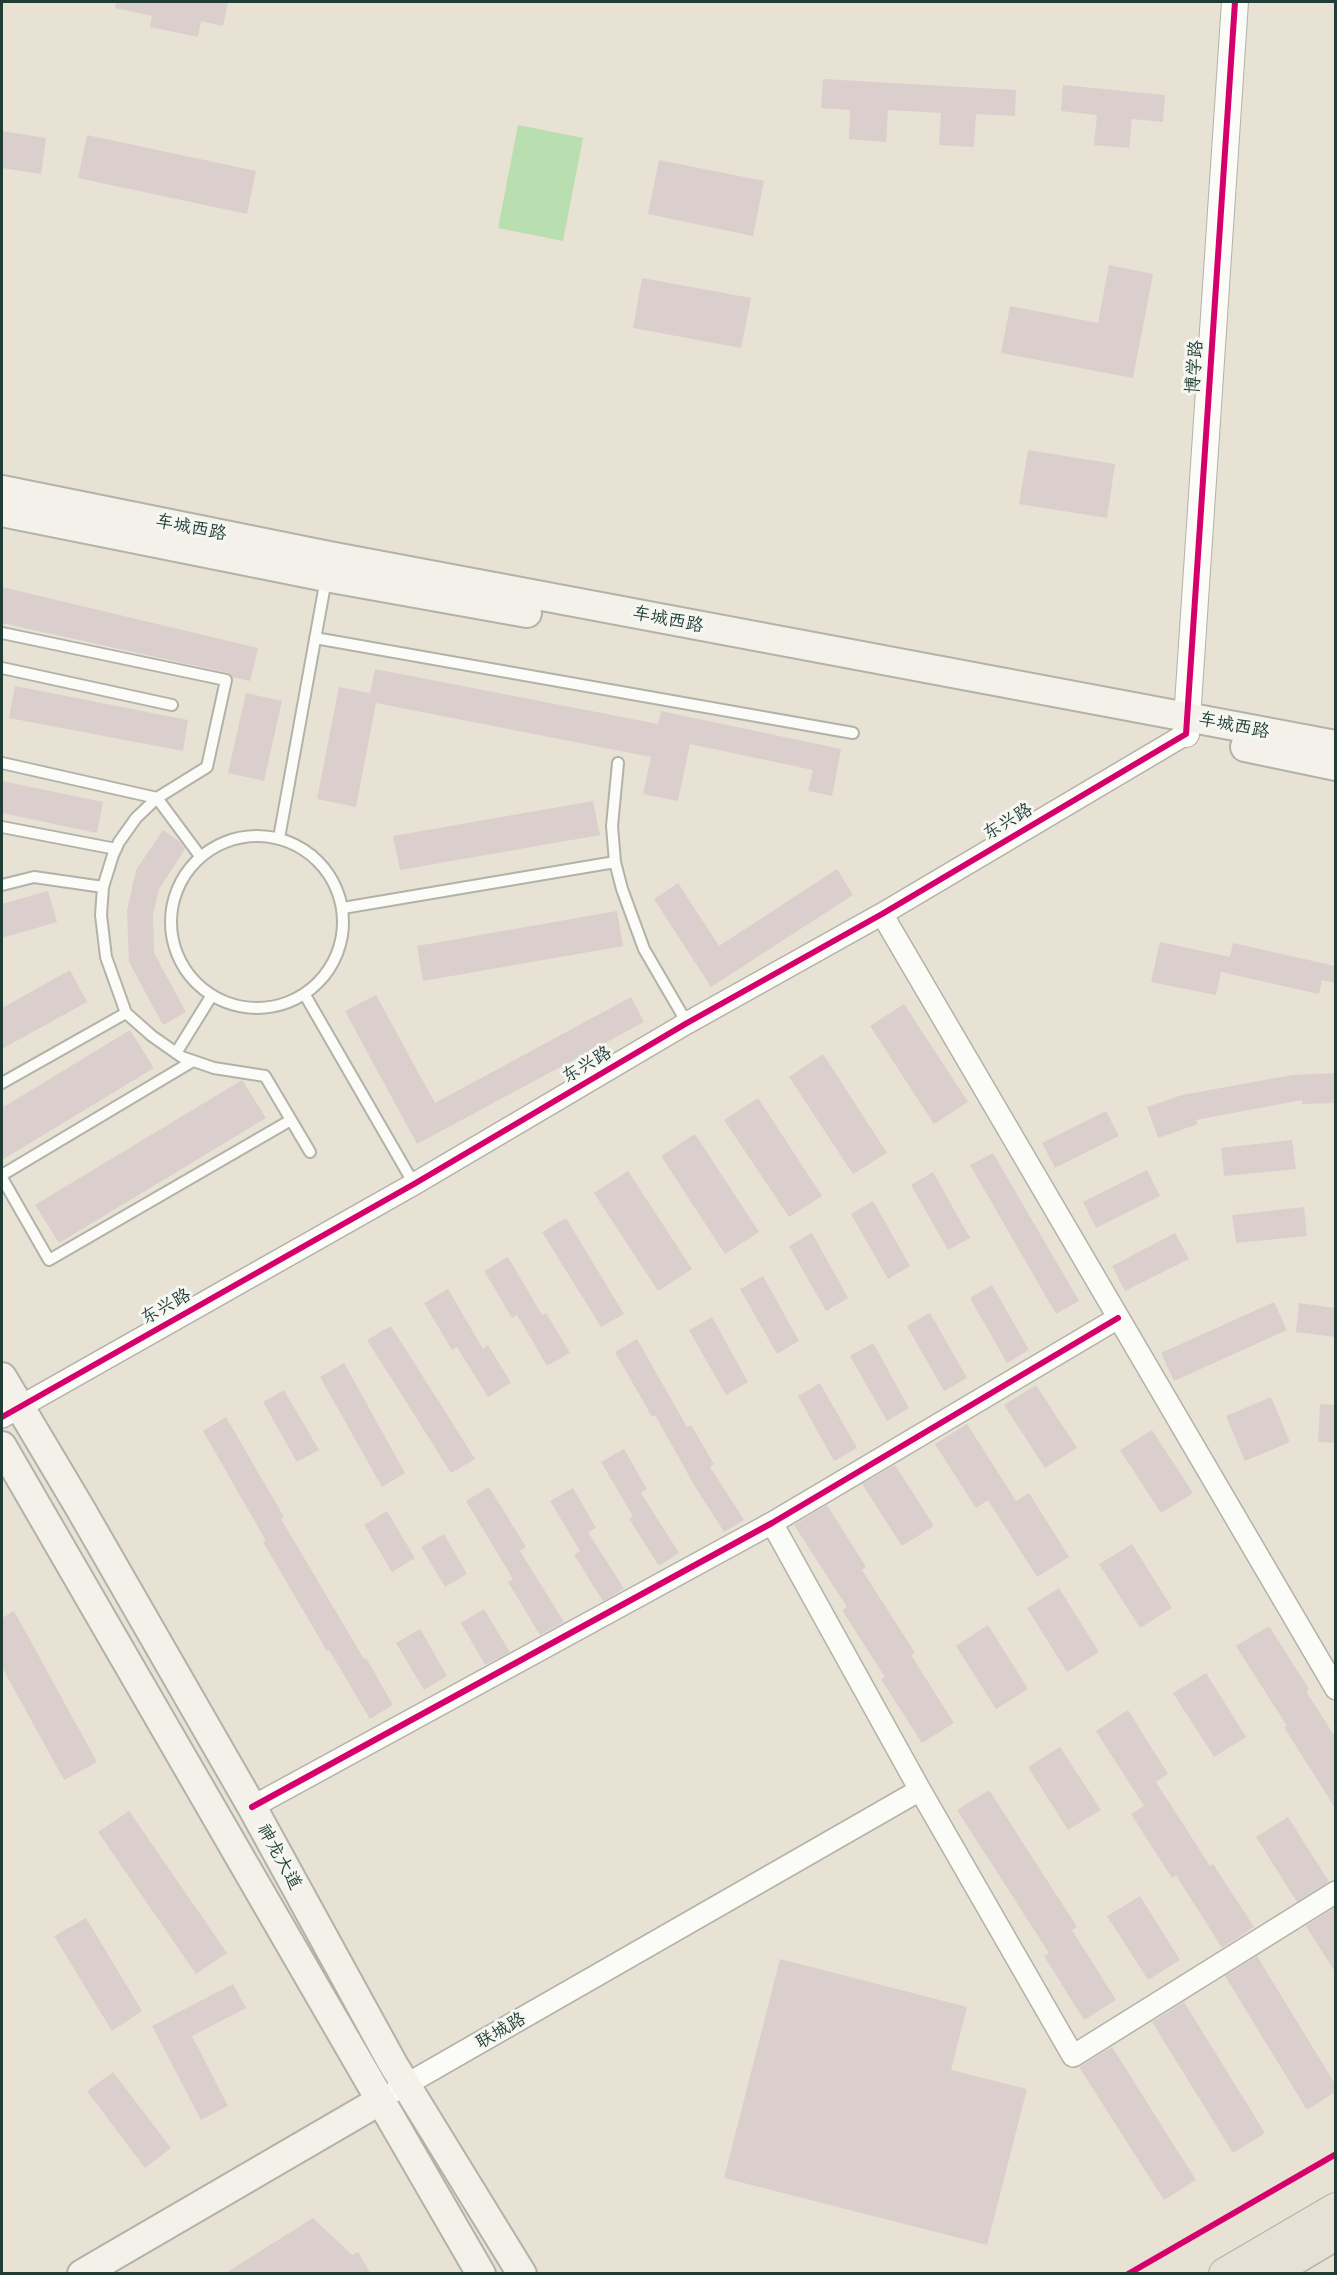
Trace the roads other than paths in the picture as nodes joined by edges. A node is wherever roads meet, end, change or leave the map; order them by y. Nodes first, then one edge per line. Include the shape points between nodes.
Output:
1 (1234, 2) edge
2 (2, 490) edge
3 (2, 512) edge
4 (328, 566) junction
5 (2, 633) edge
6 (315, 638) junction
7 (2, 668) edge
8 (172, 705) dead end
9 (1186, 725) junction
10 (853, 733) dead end
11 (1335, 745) edge
12 (2, 763) edge
13 (618, 763) dead end
14 (1335, 766) edge
15 (157, 798) junction
16 (2, 827) edge
17 (279, 838) junction
18 (116, 849) junction
19 (200, 856) junction
20 (615, 862) junction
21 (2, 885) edge
22 (103, 887) junction
23 (343, 908) junction
24 (882, 914) junction
25 (212, 995) junction
26 (305, 995) junction
27 (126, 1013) junction
28 (687, 1023) junction
29 (176, 1053) junction
30 (193, 1061) junction
31 (2, 1083) edge
32 (291, 1120) junction
33 (310, 1152) dead end
34 (2, 1176) edge
35 (414, 1185) junction
36 (1118, 1318) junction
37 (2, 1377) edge
38 (10, 1412) edge
39 (2, 1446) edge
40 (772, 1523) junction
41 (1335, 1689) edge
42 (920, 1790) junction
43 (252, 1807) junction
44 (1335, 1892) edge
45 (406, 2085) junction
46 (381, 2100) junction
47 (1335, 2209) edge
48 (1335, 2234) edge
49 (82, 2274) edge
50 (481, 2274) edge
51 (522, 2274) edge
52 (1225, 2274) edge
53 (1267, 2274) edge

1 - 9 street, 博学路
2 - 4 main road, 车城西路
3 - 4 main road, 车城西路
4 - 6 lane
4 - 9 main road, 车城西路
5 - 15 lane via 226,680 207,767
6 - 10 lane
6 - 17 lane
7 - 8 lane
9 - 11 main road, 车城西路
9 - 14 main road, 车城西路
9 - 24 street, 东兴路
12 - 15 lane
13 - 20 lane via 612,826
15 - 18 lane via 136,818
15 - 19 lane
16 - 18 lane
17 - 19 lane via 251,836 224,842
17 - 23 lane via 314,856 328,871
18 - 22 lane
19 - 25 lane via 175,894 170,917 172,940 180,962 194,981
20 - 23 lane
20 - 28 lane via 644,949
21 - 22 lane via 34,877
22 - 27 lane via 101,915 106,957
23 - 26 lane via 342,938 332,966
24 - 28 street, 东兴路
24 - 36 street
25 - 26 lane via 229,1004 268,1008
25 - 29 lane
26 - 35 lane
27 - 29 lane
27 - 31 lane
28 - 35 street, 东兴路
29 - 30 lane
30 - 32 lane via 265,1076
30 - 34 lane
32 - 33 lane
32 - 34 lane via 49,1260
35 - 38 street, 东兴路
36 - 40 street
36 - 41 street
37 - 38 main road, 神龙大道
38 - 43 main road, 神龙大道 via 80,1508
39 - 46 main road, 神龙大道
40 - 42 street
40 - 43 street
42 - 44 street via 1073,2056
42 - 45 street, 联城路
43 - 45 main road, 神龙大道
45 - 46 street, 联城路
45 - 51 main road, 神龙大道
46 - 49 main road, 联城路
46 - 50 main road, 神龙大道
47 - 52 main road
48 - 53 highway

